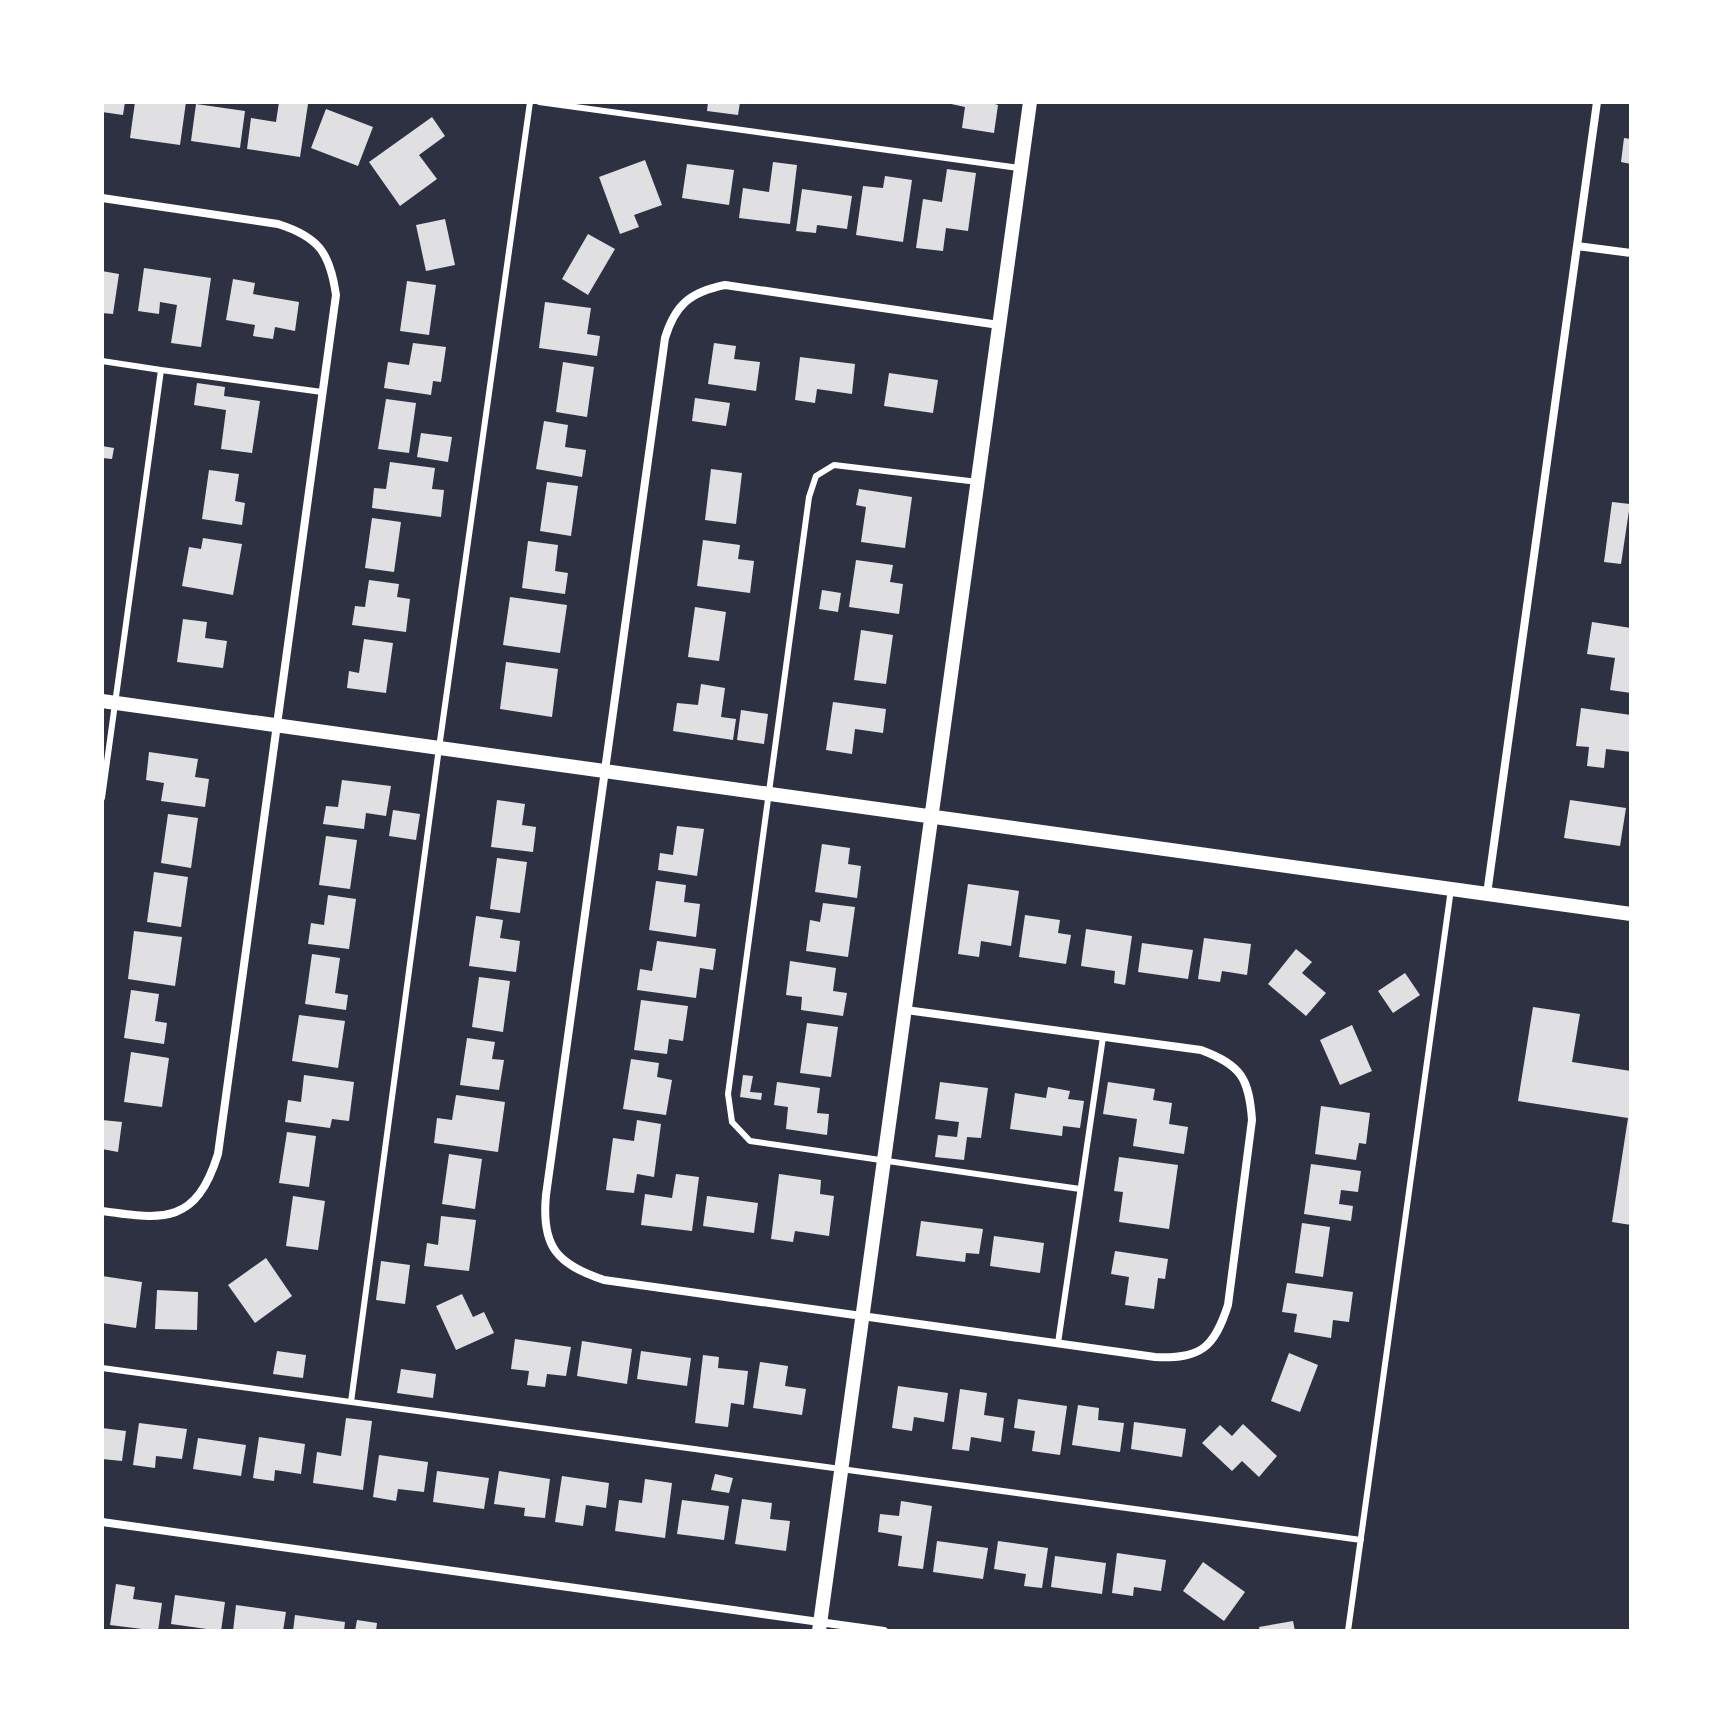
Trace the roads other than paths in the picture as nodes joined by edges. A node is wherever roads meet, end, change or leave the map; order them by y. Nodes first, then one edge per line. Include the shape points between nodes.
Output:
1 (530, 102) edge
2 (539, 102) edge
3 (1030, 102) edge
4 (1597, 102) edge
5 (1021, 168) junction
6 (102, 198) edge
7 (1577, 246) junction
8 (1631, 253) edge
9 (999, 325) junction
10 (102, 361) edge
11 (161, 370) junction
12 (322, 392) junction
13 (978, 482) junction
14 (109, 702) edge
15 (276, 725) junction
16 (439, 748) junction
17 (604, 772) junction
18 (770, 795) junction
19 (102, 798) edge
20 (932, 817) junction
21 (1451, 889) junction
22 (1487, 894) junction
23 (1631, 914) edge
24 (906, 1010) junction
25 (1103, 1037) junction
26 (884, 1163) junction
27 (1080, 1189) junction
28 (102, 1211) edge
29 (863, 1317) junction
30 (1058, 1343) junction
31 (102, 1368) edge
32 (351, 1402) junction
33 (841, 1469) junction
34 (102, 1522) edge
35 (1361, 1540) junction
36 (820, 1627) edge
37 (884, 1631) edge
38 (1348, 1631) edge

1 - 16 lane
2 - 5 lane
3 - 5 street
4 - 7 street
5 - 9 street
6 - 12 street via 278,224 301,231 319,245 332,269 336,295
7 - 8 street
7 - 22 street
9 - 13 street
9 - 17 street via 736,286 708,288 671,318
10 - 11 lane
11 - 12 lane
11 - 14 lane
12 - 15 street
13 - 18 lane via 834,465 816,476
13 - 20 street
14 - 15 street
14 - 19 lane
15 - 16 street
15 - 28 street via 218,1154 203,1191 172,1215 147,1218
16 - 17 street
16 - 32 lane
17 - 18 street
17 - 29 street via 545,1204 553,1248 579,1272 604,1280
18 - 20 street
18 - 26 lane via 728,1094 732,1122 750,1141
20 - 21 street
20 - 24 street
21 - 22 street
21 - 35 lane
22 - 23 street
24 - 25 street
24 - 26 street
25 - 27 lane
25 - 30 street via 1224,1058 1250,1091 1252,1120 1228,1305 1220,1331 1206,1347 1189,1354 1168,1357
26 - 27 lane
26 - 29 street
27 - 30 lane
29 - 30 street
29 - 33 street
31 - 32 lane
32 - 33 lane
33 - 35 lane
33 - 36 street
34 - 36 street
35 - 38 lane
36 - 37 street

